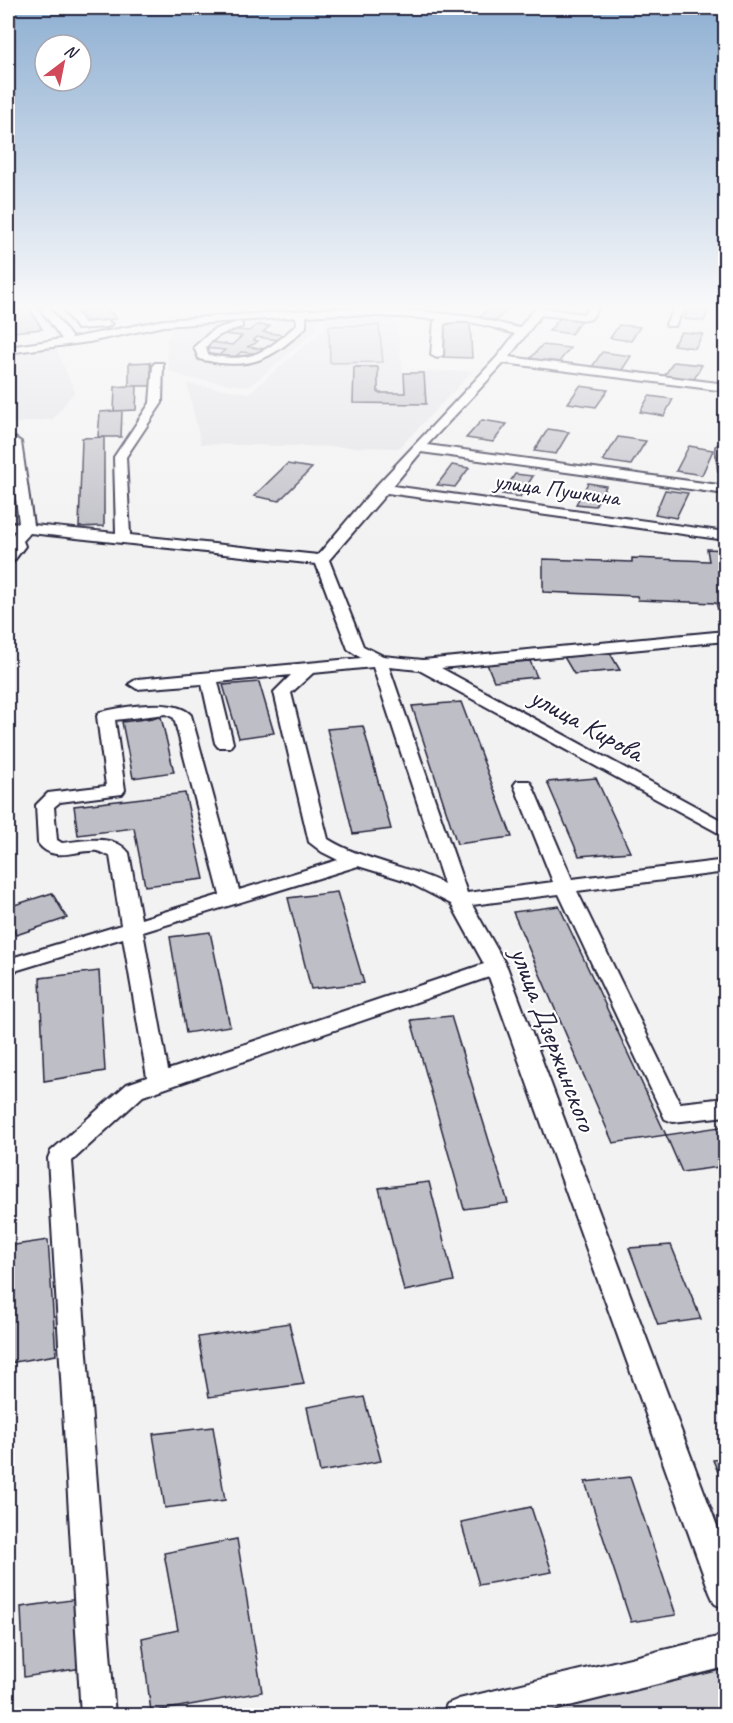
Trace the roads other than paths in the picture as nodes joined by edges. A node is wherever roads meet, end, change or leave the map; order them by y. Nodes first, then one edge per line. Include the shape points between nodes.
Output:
1 (157, 387) edge
2 (475, 387) edge
3 (15, 442) dead end
4 (726, 445) edge
5 (418, 448) junction
6 (726, 471) edge
7 (382, 488) junction
8 (726, 490) edge
9 (8, 526) edge
10 (25, 529) junction
11 (726, 536) edge
12 (123, 538) junction
13 (8, 559) edge
14 (322, 560) junction
15 (726, 636) edge
16 (380, 661) junction
17 (423, 665) junction
18 (308, 669) junction
19 (209, 678) junction
20 (137, 684) dead end
21 (224, 742) dead end
22 (523, 785) dead end
23 (726, 831) edge
24 (355, 861) junction
25 (726, 866) edge
26 (565, 886) junction
27 (231, 898) junction
28 (459, 900) junction
29 (132, 928) junction
30 (8, 966) edge
31 (496, 967) junction
32 (159, 1082) junction
33 (726, 1107) edge
34 (726, 1593) edge
35 (726, 1652) edge
36 (98, 1716) edge
37 (459, 1716) edge

1 - 12 street via 156,403 120,457
2 - 5 street
3 - 10 street
4 - 6 street via 722,447
5 - 7 street
5 - 8 street
7 - 11 street, улица Пушкина
7 - 14 street
9 - 10 street
10 - 12 street
10 - 13 street
12 - 14 street
14 - 16 street via 356,649
15 - 17 street
16 - 17 street
16 - 18 street
16 - 28 street, улица Дзержинского
17 - 23 street, улица Кирова
18 - 19 street
18 - 24 street via 282,692 313,819 319,842
19 - 20 street
19 - 21 street
22 - 26 street
24 - 27 street
24 - 28 street via 396,870
25 - 26 street
26 - 28 street
26 - 33 street via 674,1113
27 - 29 street
27 - 29 street via 182,715 168,709 106,716 116,790 55,797 45,805 48,843 59,849 99,845 119,853
28 - 31 street, улица Дзержинского
29 - 30 street
29 - 32 street
31 - 32 street
31 - 34 street, улица Дзержинского
32 - 36 street via 135,1090 60,1158
35 - 37 street

